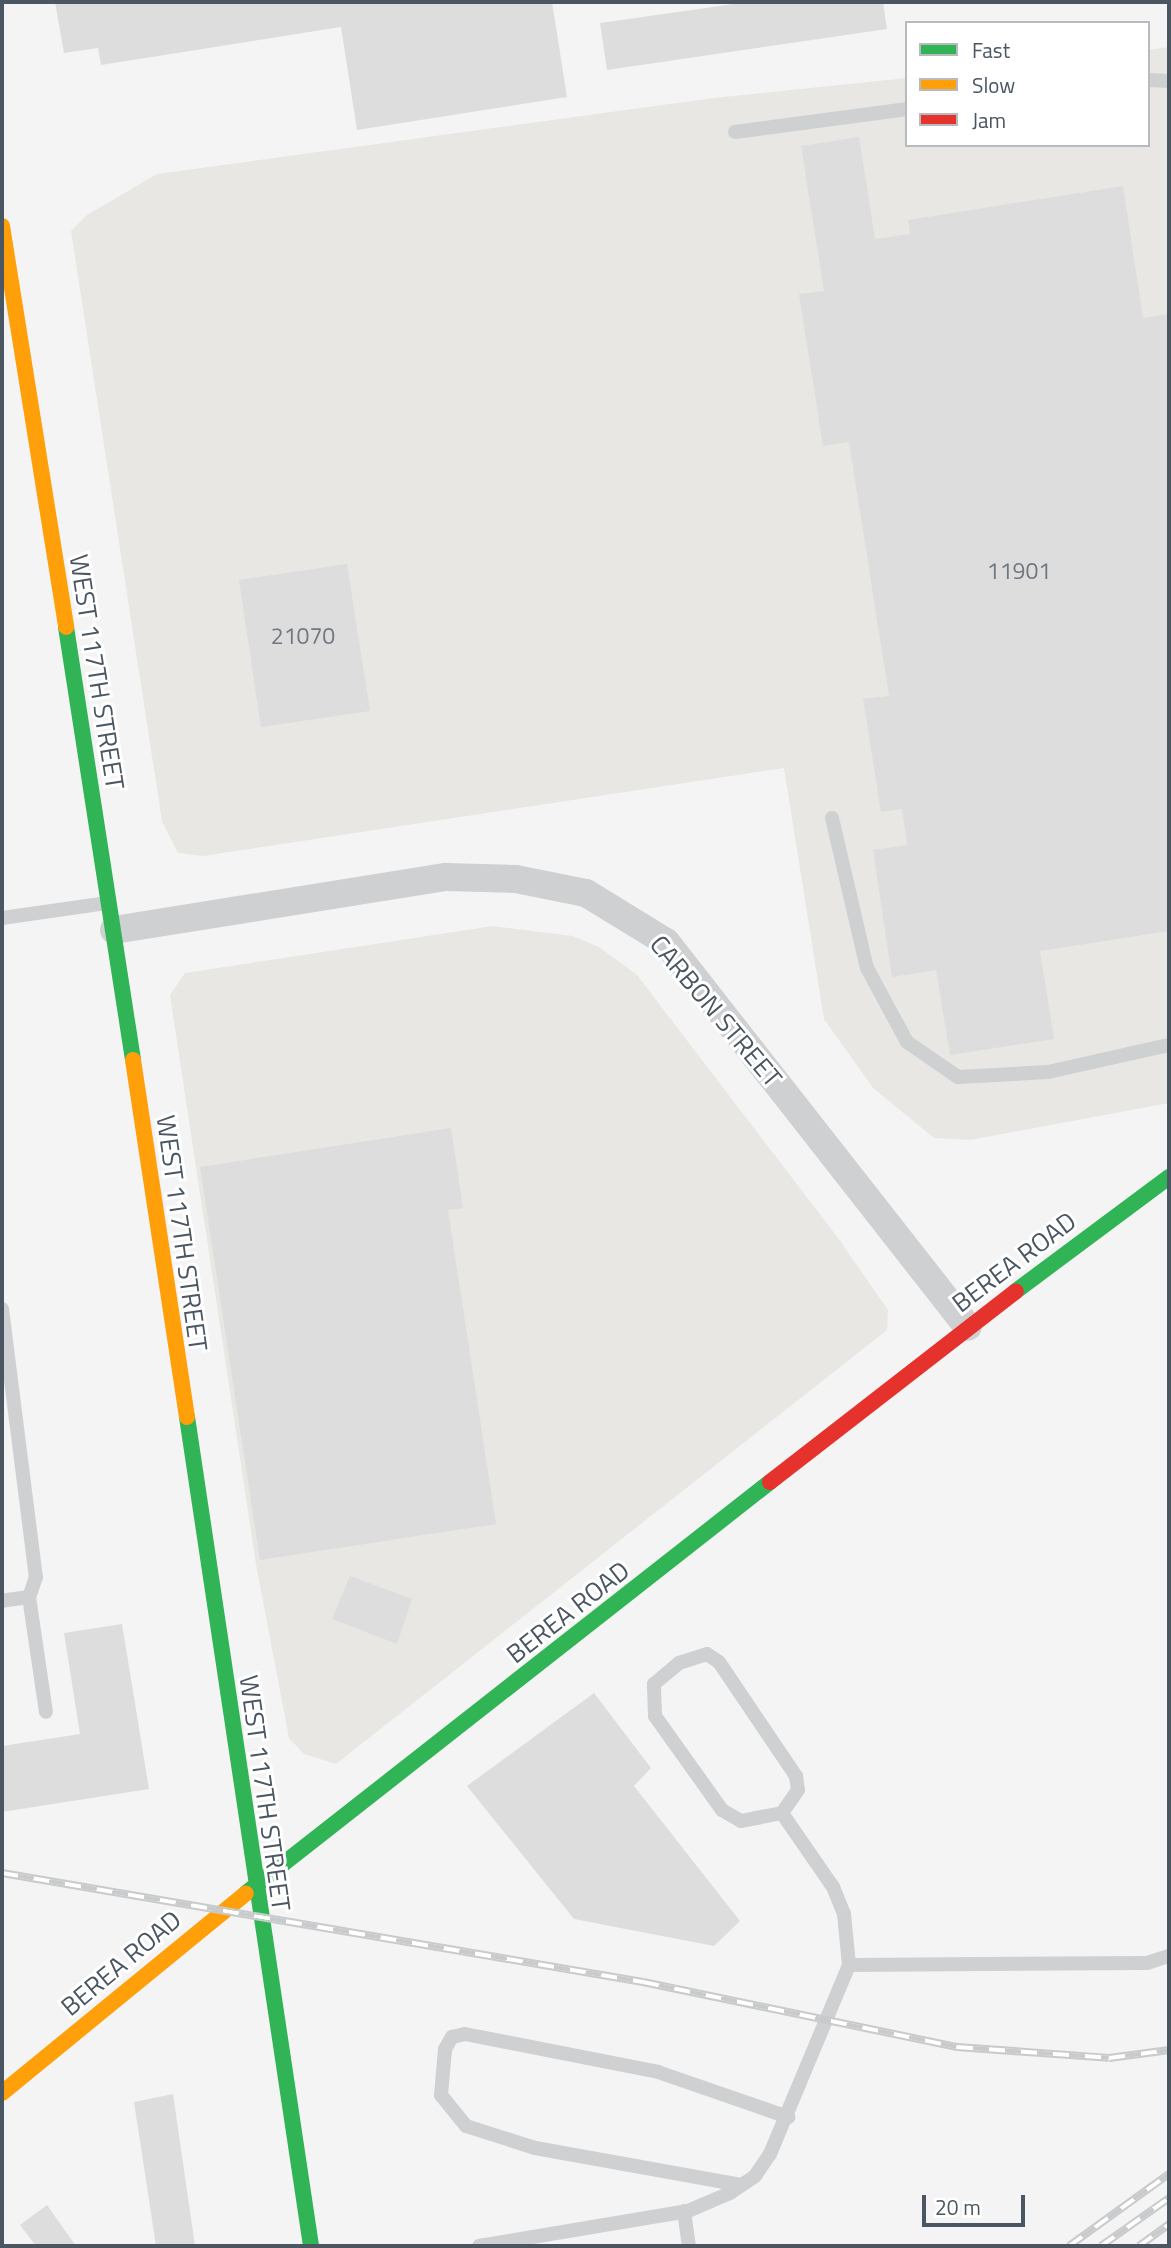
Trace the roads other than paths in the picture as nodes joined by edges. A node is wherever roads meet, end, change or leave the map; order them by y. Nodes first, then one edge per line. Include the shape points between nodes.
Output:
1 (1150, 80) edge
2 (1169, 81) edge
3 (905, 108) edge
4 (734, 132) dead end
5 (2, 226) edge
6 (832, 818) dead end
7 (111, 917) junction
8 (2, 918) edge
9 (1169, 1045) edge
10 (1169, 1177) edge
11 (2, 1309) edge
12 (968, 1328) junction
13 (29, 1597) junction
14 (2, 1601) edge
15 (46, 1712) dead end
16 (782, 1813) junction
17 (254, 1885) junction
18 (1169, 1956) edge
19 (849, 1965) junction
20 (2, 2093) edge
21 (788, 2117) junction
22 (741, 2185) junction
23 (684, 2211) junction
24 (311, 2246) edge
25 (479, 2246) edge
26 (689, 2246) edge

1 - 2 lane
3 - 4 lane
5 - 7 main road, WEST 117TH STREET
6 - 9 lane via 867,968 907,1042 958,1077 1048,1072
7 - 8 lane
7 - 12 street, CARBON STREET via 446,877 516,880 586,893 666,942
7 - 17 main road, WEST 117TH STREET
10 - 12 main road, BEREA ROAD
11 - 13 lane via 36,1577
12 - 17 main road, BEREA ROAD
13 - 14 lane
13 - 15 lane
16 - 16 lane via 741,1821 722,1810 655,1716 654,1684 679,1664 707,1654 719,1662 796,1776 798,1790
16 - 19 lane via 833,1887 844,1914
17 - 20 main road, BEREA ROAD
17 - 24 main road, WEST 117TH STREET
18 - 19 lane via 1147,1963
19 - 21 lane
21 - 22 lane via 770,2154
21 - 22 lane via 657,2072 593,2059 465,2034 452,2037 445,2049 441,2095 466,2126 535,2148
22 - 23 lane
23 - 25 lane
23 - 26 lane

